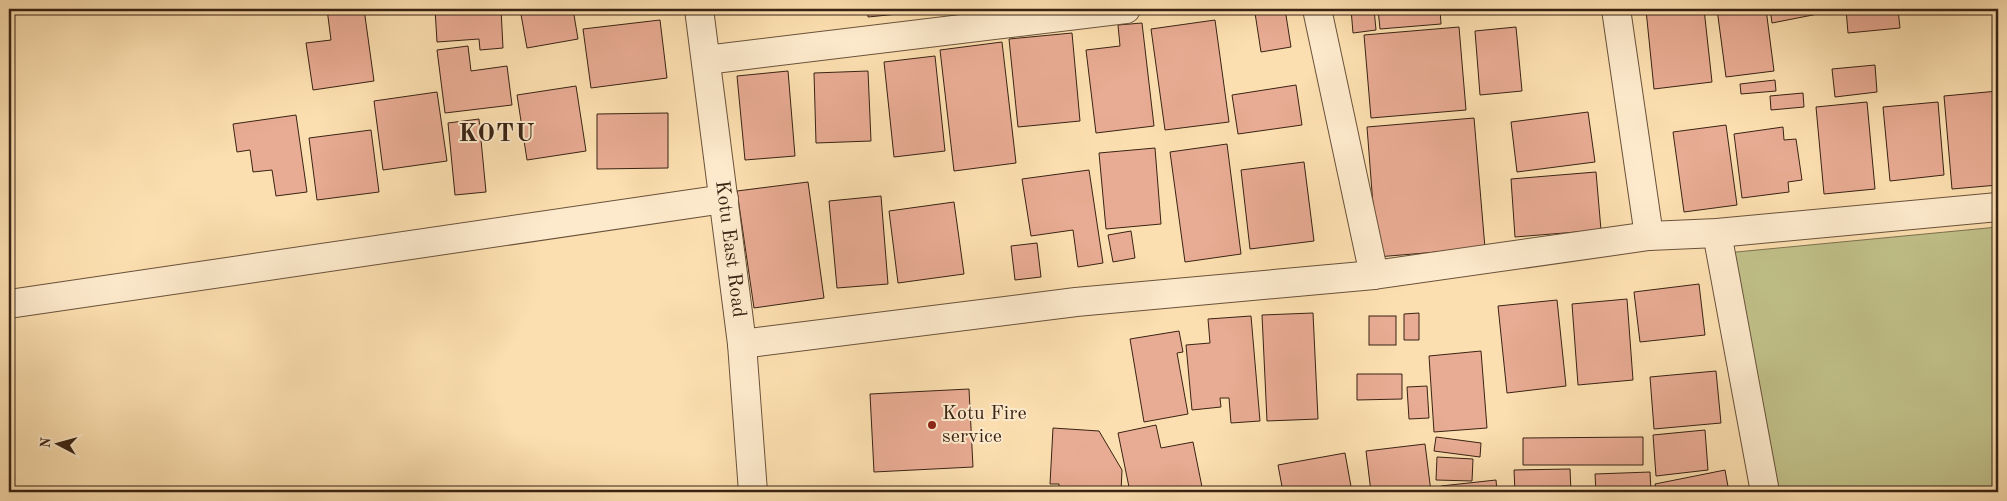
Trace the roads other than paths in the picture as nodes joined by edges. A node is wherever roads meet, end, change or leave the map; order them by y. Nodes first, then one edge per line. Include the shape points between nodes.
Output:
1 (699, 9) edge
2 (1126, 9) edge
3 (1317, 9) edge
4 (1616, 9) edge
5 (992, 17) edge
6 (706, 60) junction
7 (724, 200) junction
8 (1998, 207) edge
9 (1717, 233) junction
10 (1649, 236) junction
11 (1374, 276) junction
12 (9, 304) edge
13 (742, 344) junction
14 (753, 492) edge
15 (1765, 492) edge

1 - 6 street, Kotu East Road
2 - 5 street
3 - 11 street
4 - 10 street
5 - 6 street
6 - 7 street, Kotu East Road
7 - 12 street
7 - 13 street, Kotu East Road
8 - 9 street
9 - 10 street
9 - 15 street
10 - 11 street
11 - 13 street via 1076,302
13 - 14 street, Kotu East Road

